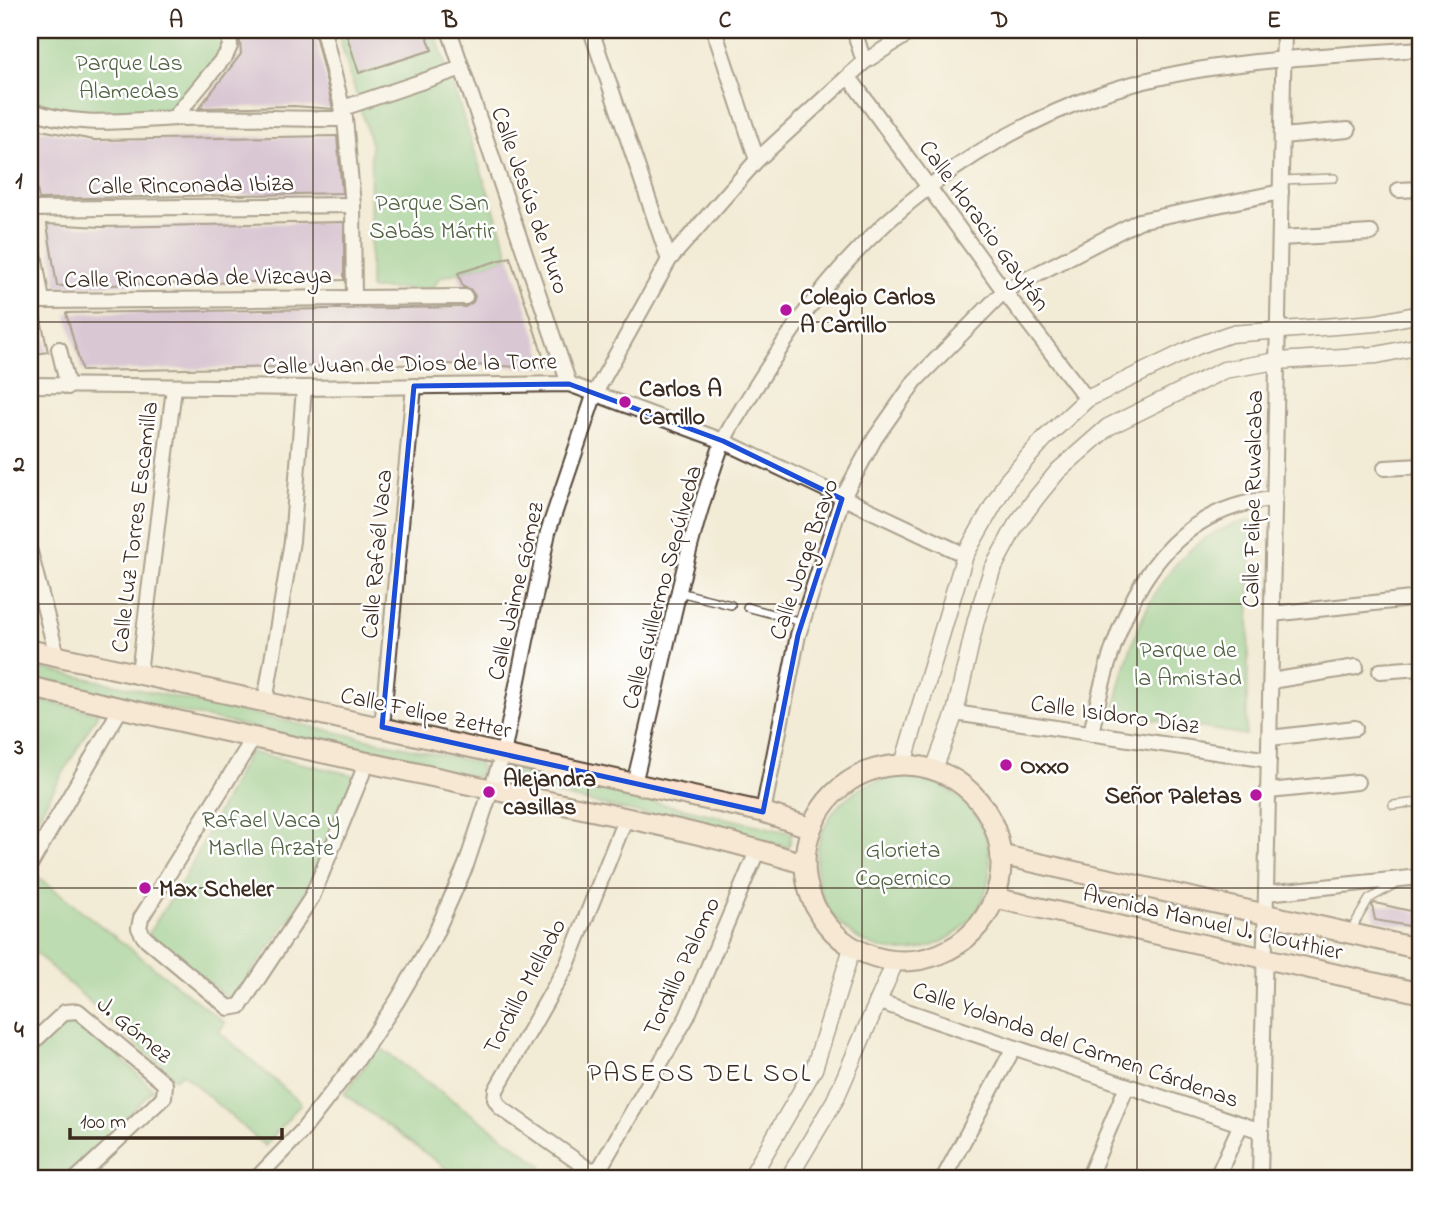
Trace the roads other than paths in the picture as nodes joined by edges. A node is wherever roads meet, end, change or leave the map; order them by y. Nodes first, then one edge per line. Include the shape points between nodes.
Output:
1 (229, 30) edge
2 (323, 30) edge
3 (449, 30) edge
4 (591, 30) edge
5 (714, 30) edge
6 (854, 30) edge
7 (914, 30) edge
8 (1288, 30) edge
9 (1420, 49) edge
10 (1283, 60) junction
11 (864, 62) junction
12 (462, 68) junction
13 (849, 77) junction
14 (30, 110) edge
15 (344, 114) junction
16 (174, 118) junction
17 (1348, 130) dead end
18 (1282, 136) junction
19 (757, 160) junction
20 (1334, 178) dead end
21 (927, 186) junction
22 (1281, 186) junction
23 (1420, 188) edge
24 (1399, 190) dead end
25 (353, 205) junction
26 (30, 209) edge
27 (30, 230) edge
28 (1371, 233) dead end
29 (1280, 238) junction
30 (669, 260) junction
31 (1004, 291) junction
32 (465, 297) dead end
33 (354, 298) junction
34 (1420, 314) edge
35 (1278, 329) junction
36 (1420, 346) edge
37 (59, 349) dead end
38 (1277, 361) junction
39 (569, 384) junction
40 (30, 385) edge
41 (415, 386) junction
42 (68, 387) junction
43 (174, 388) junction
44 (304, 388) junction
45 (595, 393) junction
46 (1087, 399) junction
47 (723, 441) junction
48 (1420, 466) edge
49 (1385, 468) dead end
50 (842, 499) junction
51 (1275, 499) junction
52 (30, 552) edge
53 (965, 555) junction
54 (679, 592) junction
55 (1420, 598) edge
56 (731, 605) dead end
57 (747, 607) dead end
58 (1272, 614) junction
59 (802, 622) junction
60 (30, 650) edge
61 (57, 656) junction
62 (1356, 667) dead end
63 (1420, 668) edge
64 (1380, 671) dead end
65 (139, 673) junction
66 (1271, 681) junction
67 (30, 687) edge
68 (265, 702) junction
69 (121, 708) junction
70 (955, 713) junction
71 (382, 727) junction
72 (1355, 728) dead end
73 (1091, 734) junction
74 (1270, 738) junction
75 (253, 739) junction
76 (503, 754) junction
77 (1269, 760) junction
78 (367, 762) junction
79 (903, 764) junction
80 (934, 769) junction
81 (1357, 782) dead end
82 (634, 783) junction
83 (492, 790) junction
84 (1269, 791) junction
85 (1420, 802) edge
86 (1393, 805) dead end
87 (763, 812) junction
88 (626, 817) junction
89 (811, 828) junction
90 (758, 849) junction
91 (1001, 855) junction
92 (30, 864) edge
93 (804, 864) junction
94 (1413, 878) edge
95 (1266, 893) junction
96 (995, 898) junction
97 (1265, 916) junction
98 (1349, 934) junction
99 (852, 948) junction
100 (1420, 949) edge
101 (1264, 960) junction
102 (895, 962) junction
103 (1420, 993) edge
104 (877, 1001) junction
105 (30, 1045) edge
106 (1013, 1049) junction
107 (1127, 1086) junction
108 (1241, 1124) junction
109 (1261, 1131) junction
110 (596, 1170) joint
111 (76, 1179) edge
112 (256, 1179) edge
113 (750, 1179) edge
114 (788, 1179) edge
115 (943, 1179) edge
116 (1088, 1179) edge
117 (1216, 1179) edge
118 (1259, 1179) edge

1 - 16 street via 226,55
2 - 15 street
3 - 12 street, Calle Jesús de Muro
4 - 30 street
5 - 19 street
6 - 11 street
7 - 11 street, Calle Jaime Gómez
8 - 10 street, Calle Felipe Ruvalcaba
9 - 10 street, Calle Guillermo Sepúlveda
10 - 18 street, Calle Felipe Ruvalcaba
10 - 21 street, Calle Guillermo Sepúlveda via 1188,73 1099,94 1012,133
11 - 13 street, Calle Jaime Gómez
12 - 15 street
12 - 39 street, Calle Jesús de Muro
13 - 19 street, Calle Jaime Gómez
13 - 21 street, Calle Horacio Gaytán
14 - 16 street via 57,120 88,123
15 - 16 street
15 - 25 street
17 - 18 street
18 - 22 street, Calle Felipe Ruvalcaba
19 - 30 street, Calle Jaime Gómez
20 - 22 lane
21 - 31 street, Calle Horacio Gaytán
21 - 47 street, Calle Guillermo Sepúlveda via 830,278
22 - 29 street, Calle Felipe Ruvalcaba
22 - 31 street, Calle Jorge Bravo via 1139,221
23 - 24 street
25 - 26 street, Calle Rinconada Ibiza
25 - 33 street
27 - 33 street, Calle Rinconada de Vizcaya via 43,301
28 - 29 street
29 - 35 street, Calle Felipe Ruvalcaba
30 - 45 street, Calle Jaime Gómez
31 - 46 street, Calle Horacio Gaytán
31 - 50 street, Calle Jorge Bravo via 915,381 875,438
32 - 33 street, Calle Rinconada de Vizcaya
34 - 35 street via 1376,323
35 - 38 street, Calle Felipe Ruvalcaba
35 - 46 street via 1210,339
36 - 38 street via 1377,355
37 - 42 street
38 - 51 street, Calle Felipe Ruvalcaba
38 - 70 street via 1224,370 1108,427 1058,471 1016,525 992,570
39 - 41 street, Calle Juan de Dios de la Torre
39 - 45 street, Calle Juan de Dios de la Torre
40 - 42 street, Calle Juan de Dios de la Torre
41 - 44 street, Calle Juan de Dios de la Torre
41 - 71 street, Calle Rafaél Vaca
42 - 43 street, Calle Juan de Dios de la Torre
43 - 44 street, Calle Juan de Dios de la Torre
43 - 65 street, Calle Luz Torres Escamilla
44 - 68 street via 292,541
45 - 47 street, Calle Juan de Dios de la Torre
45 - 76 street, Calle Jaime Gómez via 548,532
46 - 53 street via 1007,481
47 - 50 street, Calle Juan de Dios de la Torre
47 - 54 street, Calle Guillermo Sepúlveda
48 - 49 street
50 - 53 street, Calle Juan de Dios de la Torre
50 - 59 street, Calle Jorge Bravo
51 - 58 street, Calle Felipe Ruvalcaba
51 - 73 street via 1220,512 1188,531 1141,580 1102,675
52 - 61 street
53 - 79 street
54 - 56 lane
54 - 82 street, Calle Guillermo Sepúlveda
55 - 58 street
57 - 59 lane
58 - 66 street, Calle Felipe Ruvalcaba
59 - 87 street, Calle Jorge Bravo
60 - 61 main road, Calle Felipe Zetter
61 - 65 main road, Calle Felipe Zetter
62 - 66 street
63 - 64 street
65 - 68 main road, Calle Felipe Zetter
66 - 74 street, Calle Felipe Ruvalcaba
67 - 69 main road
68 - 71 main road, Calle Felipe Zetter
69 - 75 main road
69 - 92 street
70 - 73 street, Calle Isidoro Díaz
70 - 80 street
71 - 76 main road, Calle Felipe Zetter
72 - 74 street
73 - 77 street, Calle Isidoro Díaz
74 - 77 street, Calle Felipe Ruvalcaba
75 - 78 main road
75 - 78 street via 139,928 225,1007 233,1009 240,1006 312,897
76 - 82 main road, Calle Felipe Zetter
76 - 83 street, Calle Jaime Gómez
77 - 84 street, Calle Felipe Ruvalcaba
78 - 83 main road
79 - 80 main road
79 - 89 main road via 857,775 822,807
80 - 91 main road via 980,802 994,827
81 - 84 street
82 - 87 main road, Calle Felipe Zetter
83 - 88 main road
83 - 112 street, Calle Jaime Gómez via 432,941 397,1001 302,1131
84 - 95 street, Calle Felipe Ruvalcaba
85 - 86 lane
87 - 89 main road, Calle Felipe Zetter
88 - 90 main road
88 - 110 street, Tordillo Mellado via 567,965 497,1084 495,1099 554,1146
89 - 93 main road
90 - 93 main road
90 - 110 street, Tordillo Palomo via 687,1017
91 - 96 main road
91 - 97 main road, Avenida Manuel J. Clouthier
93 - 99 main road via 810,894 823,921
94 - 95 street
94 - 98 lane via 1368,899
95 - 97 street, Calle Felipe Ruvalcaba
96 - 101 main road, Avenida Manuel J. Clouthier
96 - 102 main road via 974,933 957,946 920,961
97 - 98 main road, Avenida Manuel J. Clouthier
97 - 101 street, Calle Felipe Ruvalcaba
98 - 100 main road, Avenida Manuel J. Clouthier
99 - 102 main road
99 - 113 street via 814,1069
101 - 103 main road, Avenida Manuel J. Clouthier
101 - 109 street, Calle Felipe Ruvalcaba
102 - 104 street
104 - 106 street, Calle Yolanda del Carmen Cárdenas
104 - 114 street via 835,1100
105 - 111 street, J. Gómez via 71,1009 84,1014 162,1080 166,1089 164,1097
106 - 107 street, Calle Yolanda del Carmen Cárdenas
106 - 115 street
107 - 108 street, Calle Yolanda del Carmen Cárdenas
107 - 116 street
108 - 109 street, Calle Yolanda del Carmen Cárdenas
108 - 117 street
109 - 118 street, Calle Felipe Ruvalcaba

